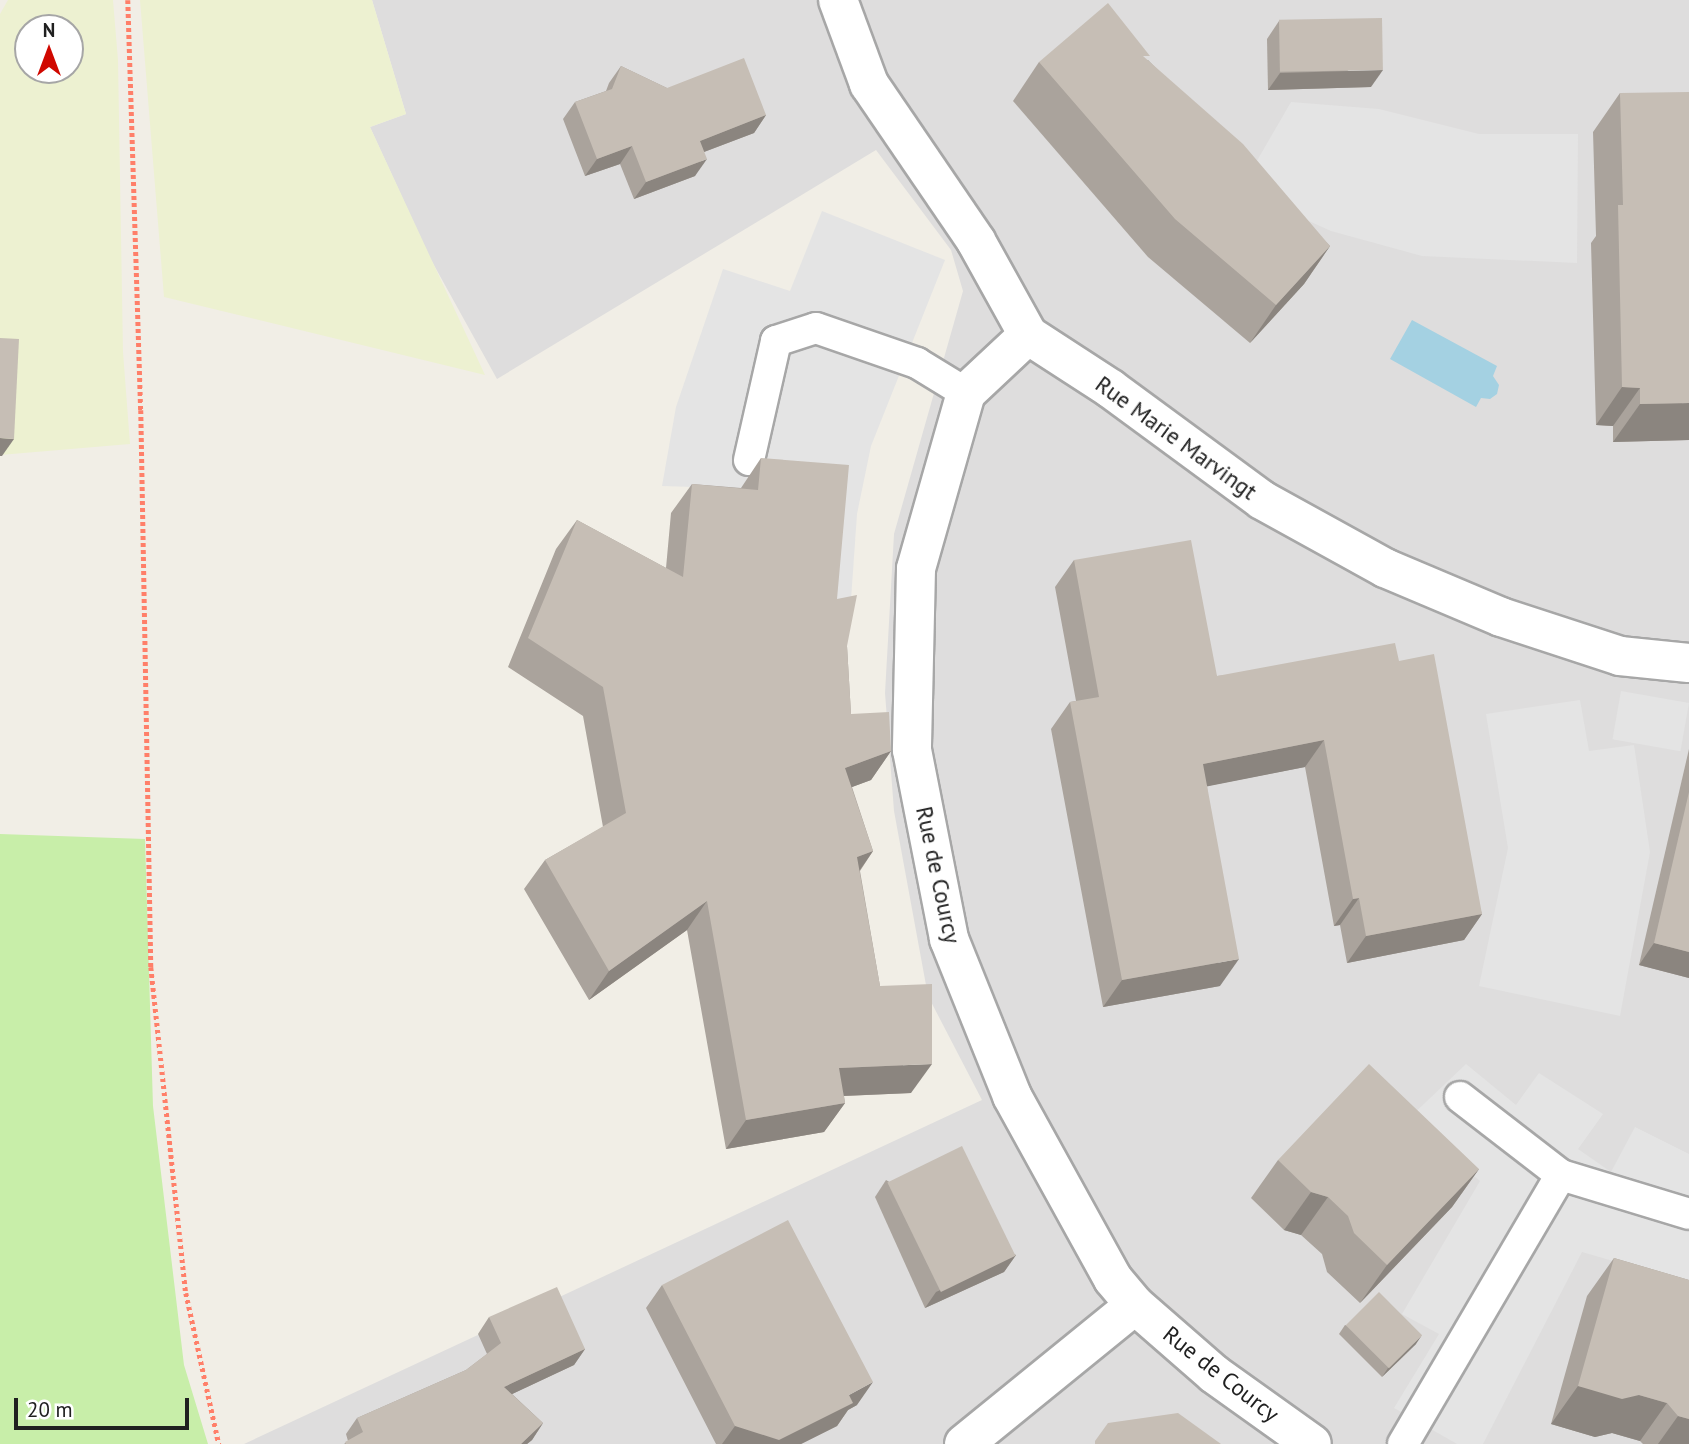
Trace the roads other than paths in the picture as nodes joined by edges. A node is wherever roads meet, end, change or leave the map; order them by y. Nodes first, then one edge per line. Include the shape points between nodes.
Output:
1 (838, 0) edge
2 (1028, 335) junction
3 (966, 393) junction
4 (748, 460) dead end
5 (1689, 663) edge
6 (1460, 1097) dead end
7 (1561, 1175) junction
8 (1689, 1214) edge
9 (1135, 1306) junction
10 (964, 1444) edge
11 (1311, 1444) edge
12 (1403, 1444) edge

1 - 2 street, Rue Marie Marvingt via 869,84 976,241
2 - 3 street
2 - 5 street, Rue Marie Marvingt via 1111,389 1262,500 1385,568 1501,617 1620,656
3 - 4 lane via 917,363 816,328 776,341
3 - 9 street, Rue de Courcy via 916,569 912,750 949,939 1007,1084 1112,1279
6 - 7 lane
7 - 8 lane
7 - 12 lane
9 - 10 street
9 - 11 street, Rue de Courcy via 1214,1374

